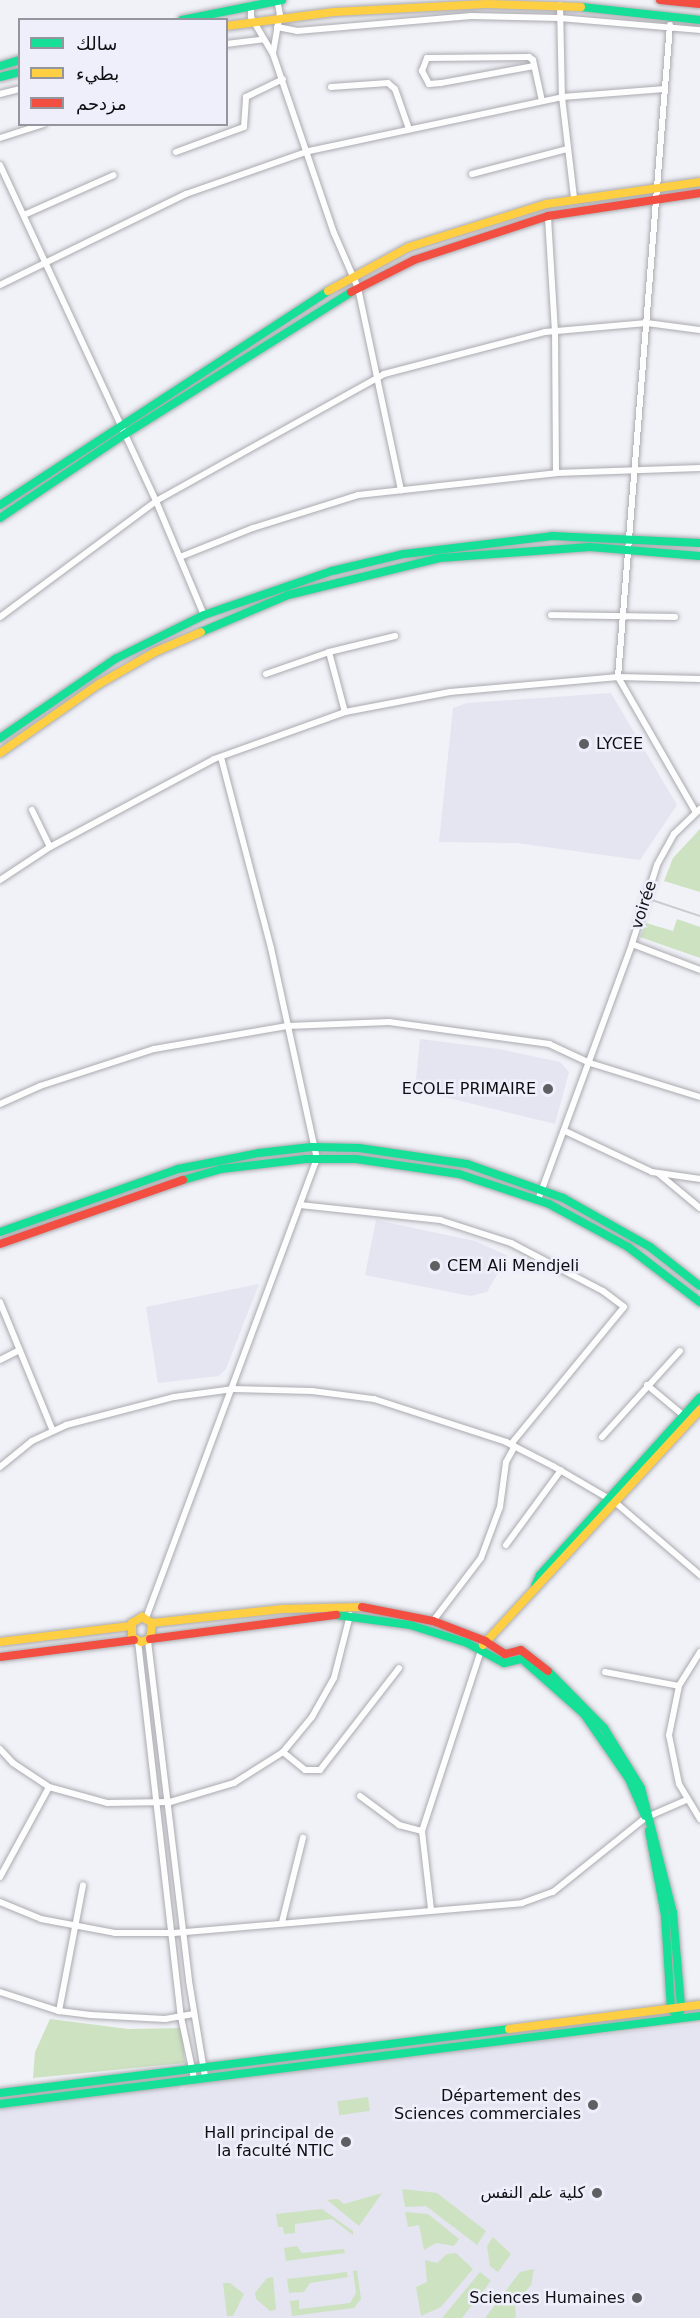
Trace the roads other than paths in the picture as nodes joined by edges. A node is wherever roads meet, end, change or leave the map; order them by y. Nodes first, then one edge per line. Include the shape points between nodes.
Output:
1 (277, 0) edge
2 (282, 0) edge
3 (660, 0) edge
4 (250, 4) junction
5 (700, 4) edge
6 (560, 5) junction
7 (190, 18) edge
8 (559, 18) junction
9 (700, 20) edge
10 (254, 24) junction
11 (278, 24) junction
12 (670, 25) junction
13 (228, 27) edge
14 (700, 30) edge
15 (264, 39) junction
16 (228, 44) edge
17 (273, 54) junction
18 (18, 61) edge
19 (0, 66) edge
20 (534, 66) junction
21 (18, 72) edge
22 (0, 77) edge
23 (282, 80) junction
24 (331, 87) dead end
25 (665, 89) junction
26 (18, 90) edge
27 (0, 94) edge
28 (562, 97) junction
29 (542, 101) junction
30 (38, 126) edge
31 (409, 129) junction
32 (0, 138) edge
33 (567, 149) junction
34 (176, 152) dead end
35 (308, 152) junction
36 (0, 165) edge
37 (472, 174) dead end
38 (114, 175) dead end
39 (700, 182) edge
40 (658, 185) junction
41 (700, 193) edge
42 (657, 196) junction
43 (570, 199) junction
44 (567, 212) junction
45 (24, 215) junction
46 (548, 216) junction
47 (45, 260) junction
48 (353, 274) junction
49 (0, 285) edge
50 (358, 288) junction
51 (647, 323) junction
52 (700, 330) edge
53 (555, 332) junction
54 (378, 377) junction
55 (120, 424) junction
56 (125, 434) junction
57 (700, 468) edge
58 (637, 470) junction
59 (556, 473) junction
60 (402, 490) junction
61 (156, 501) junction
62 (0, 505) edge
63 (0, 518) edge
64 (630, 537) junction
65 (700, 543) edge
66 (627, 549) junction
67 (700, 556) edge
68 (180, 557) junction
69 (204, 615) junction
70 (551, 615) dead end
71 (622, 616) junction
72 (675, 616) dead end
73 (0, 617) edge
74 (395, 636) dead end
75 (329, 652) junction
76 (267, 674) dead end
77 (618, 677) junction
78 (700, 679) edge
79 (345, 712) junction
80 (13, 728) junction
81 (20, 737) junction
82 (0, 738) edge
83 (0, 753) edge
84 (221, 757) junction
85 (32, 810) dead end
86 (697, 810) edge
87 (50, 847) junction
88 (0, 880) edge
89 (632, 944) junction
90 (700, 970) edge
91 (287, 1026) junction
92 (590, 1063) junction
93 (700, 1096) edge
94 (0, 1104) edge
95 (566, 1131) junction
96 (312, 1147) junction
97 (317, 1159) junction
98 (658, 1174) junction
99 (700, 1179) edge
100 (543, 1190) junction
101 (538, 1200) junction
102 (300, 1205) junction
103 (700, 1208) edge
104 (0, 1232) edge
105 (0, 1244) edge
106 (700, 1286) edge
107 (0, 1302) edge
108 (700, 1302) edge
109 (20, 1350) junction
110 (680, 1350) dead end
111 (0, 1360) edge
112 (647, 1385) junction
113 (233, 1389) junction
114 (700, 1397) edge
115 (700, 1410) edge
116 (683, 1415) junction
117 (53, 1431) junction
118 (602, 1437) dead end
119 (513, 1445) junction
120 (0, 1467) edge
121 (561, 1470) junction
122 (613, 1501) junction
123 (506, 1545) dead end
124 (700, 1575) edge
125 (350, 1616) junction
126 (149, 1621) junction
127 (433, 1621) junction
128 (130, 1626) junction
129 (149, 1640) junction
130 (136, 1641) junction
131 (485, 1641) junction
132 (0, 1642) edge
133 (481, 1651) junction
134 (700, 1652) edge
135 (0, 1657) edge
136 (399, 1668) dead end
137 (605, 1672) dead end
138 (679, 1686) junction
139 (0, 1749) edge
140 (283, 1752) junction
141 (50, 1787) junction
142 (360, 1796) dead end
143 (686, 1800) junction
144 (170, 1802) junction
145 (156, 1804) junction
146 (648, 1816) junction
147 (700, 1819) edge
148 (422, 1831) junction
149 (303, 1838) dead end
150 (0, 1876) edge
151 (83, 1885) dead end
152 (0, 1902) edge
153 (431, 1910) junction
154 (282, 1922) junction
155 (75, 1927) junction
156 (183, 1932) junction
157 (174, 1933) junction
158 (0, 1992) edge
159 (700, 2005) edge
160 (681, 2007) junction
161 (671, 2008) junction
162 (59, 2011) junction
163 (194, 2014) junction
164 (700, 2016) edge
165 (181, 2017) junction
166 (678, 2018) junction
167 (203, 2073) junction
168 (193, 2074) junction
169 (0, 2093) edge
170 (0, 2104) edge

1 - 2 main road
1 - 4 main road
1 - 11 street
3 - 5 main road
4 - 7 main road
4 - 10 street
6 - 8 street
6 - 9 main road
6 - 11 main road via 413,7
8 - 11 street via 471,16 297,31
8 - 12 street
8 - 28 street
10 - 11 main road
10 - 13 main road
10 - 15 street
11 - 17 street
12 - 14 street
12 - 25 street
15 - 16 street
15 - 17 street
17 - 23 street
18 - 19 main road
20 - 20 street via 529,57 428,58 422,71 429,84
20 - 29 street
21 - 22 main road
23 - 34 street via 246,97 244,127
23 - 35 street
24 - 31 street via 388,83 395,89
25 - 28 street
25 - 40 street
26 - 27 street
28 - 29 street
28 - 33 street
29 - 31 street
30 - 32 street
31 - 35 street
33 - 37 street
33 - 43 street
35 - 47 street via 186,194
35 - 48 street via 334,233
36 - 45 street
38 - 45 street
39 - 40 main road
40 - 42 street
40 - 43 main road
41 - 42 main road
42 - 44 main road
42 - 51 street
43 - 44 street
43 - 48 main road via 480,222 409,247
44 - 46 main road
45 - 47 street
46 - 50 main road via 414,260
46 - 53 street
47 - 49 street
47 - 55 street
48 - 50 street
48 - 55 main road
50 - 54 street
50 - 56 main road
51 - 52 street
51 - 53 street
51 - 58 street
53 - 54 street
53 - 59 street
54 - 60 street
54 - 61 street
55 - 56 street
55 - 62 main road
56 - 61 street
56 - 63 main road
57 - 58 street
58 - 59 street
58 - 64 street
59 - 60 street
60 - 68 street via 358,495 253,528
61 - 68 street
61 - 73 street
64 - 65 main road
64 - 66 street
64 - 69 main road via 552,536 404,554 332,571
66 - 67 main road
66 - 71 street
66 - 81 main road via 579,548 440,558 288,595 155,652
68 - 69 street
69 - 80 main road via 115,659
70 - 71 street
71 - 72 street
71 - 77 street
74 - 75 street
75 - 76 street
75 - 79 street
77 - 78 street
77 - 79 street via 450,692
77 - 86 street
79 - 84 street
80 - 81 main road
80 - 82 main road
81 - 83 main road
84 - 87 street
84 - 91 street via 271,948
85 - 87 street
86 - 89 street, voirée via 674,834 657,865
87 - 88 street
89 - 90 street, voirée
89 - 92 street
91 - 92 street via 389,1022 463,1030 549,1044
91 - 94 street via 154,1049 40,1086
91 - 96 street
92 - 93 street
92 - 95 street
95 - 98 street
95 - 100 street
96 - 97 street
96 - 100 main road via 400,1151 467,1164
96 - 104 main road via 178,1169
97 - 101 main road via 400,1163 459,1174
97 - 102 street
97 - 105 main road via 265,1162 181,1179
98 - 99 street
98 - 103 street
100 - 101 street
100 - 106 main road via 608,1221
101 - 108 main road via 627,1247
102 - 113 street
102 - 119 street via 440,1220 511,1244 603,1291 624,1307
107 - 109 street
109 - 111 street
109 - 117 street
110 - 112 street
112 - 116 street
112 - 118 street
113 - 117 street via 127,1407
113 - 119 street via 312,1390 374,1399
113 - 126 street
114 - 116 main road
115 - 122 main road
116 - 122 main road
117 - 120 street via 32,1441
119 - 121 street
119 - 127 street via 506,1462 500,1508 481,1558
121 - 122 street
121 - 123 street
122 - 124 street
122 - 131 main road via 540,1575
125 - 129 main road via 240,1625
125 - 133 main road via 410,1625
125 - 140 street via 325,1697
126 - 127 main road via 339,1606 390,1610
126 - 128 main road via 134,1620
126 - 129 main road
127 - 131 main road
128 - 130 main road
128 - 132 main road
129 - 130 main road
129 - 144 street
130 - 135 main road
130 - 145 street
131 - 133 main road
131 - 146 main road via 505,1654 521,1650 588,1708 630,1769
133 - 146 main road via 504,1663 522,1659 584,1714 629,1779
133 - 148 street
134 - 138 street
136 - 140 street via 320,1770 305,1770
137 - 138 street
138 - 143 street via 670,1718 669,1743 673,1768
139 - 141 street via 13,1763
140 - 144 street via 234,1783
141 - 145 street via 107,1803
141 - 150 street
142 - 148 street via 399,1825
143 - 146 street
143 - 147 street
144 - 145 street
144 - 156 street
145 - 157 street
146 - 153 street via 553,1892 522,1903
146 - 160 main road via 673,1913
146 - 161 main road via 662,1889
148 - 153 street
149 - 154 street
151 - 155 street
152 - 155 street via 31,1916
153 - 154 street
154 - 156 street
155 - 157 street via 115,1933
155 - 162 street
156 - 157 street
156 - 163 street
157 - 165 street
158 - 162 street
159 - 160 main road
160 - 161 main road
160 - 166 main road
161 - 166 main road
161 - 167 main road
162 - 165 street via 129,2018
163 - 165 street
163 - 167 street
164 - 166 main road
165 - 168 street
166 - 167 main road
167 - 168 main road
168 - 169 main road
168 - 170 main road

